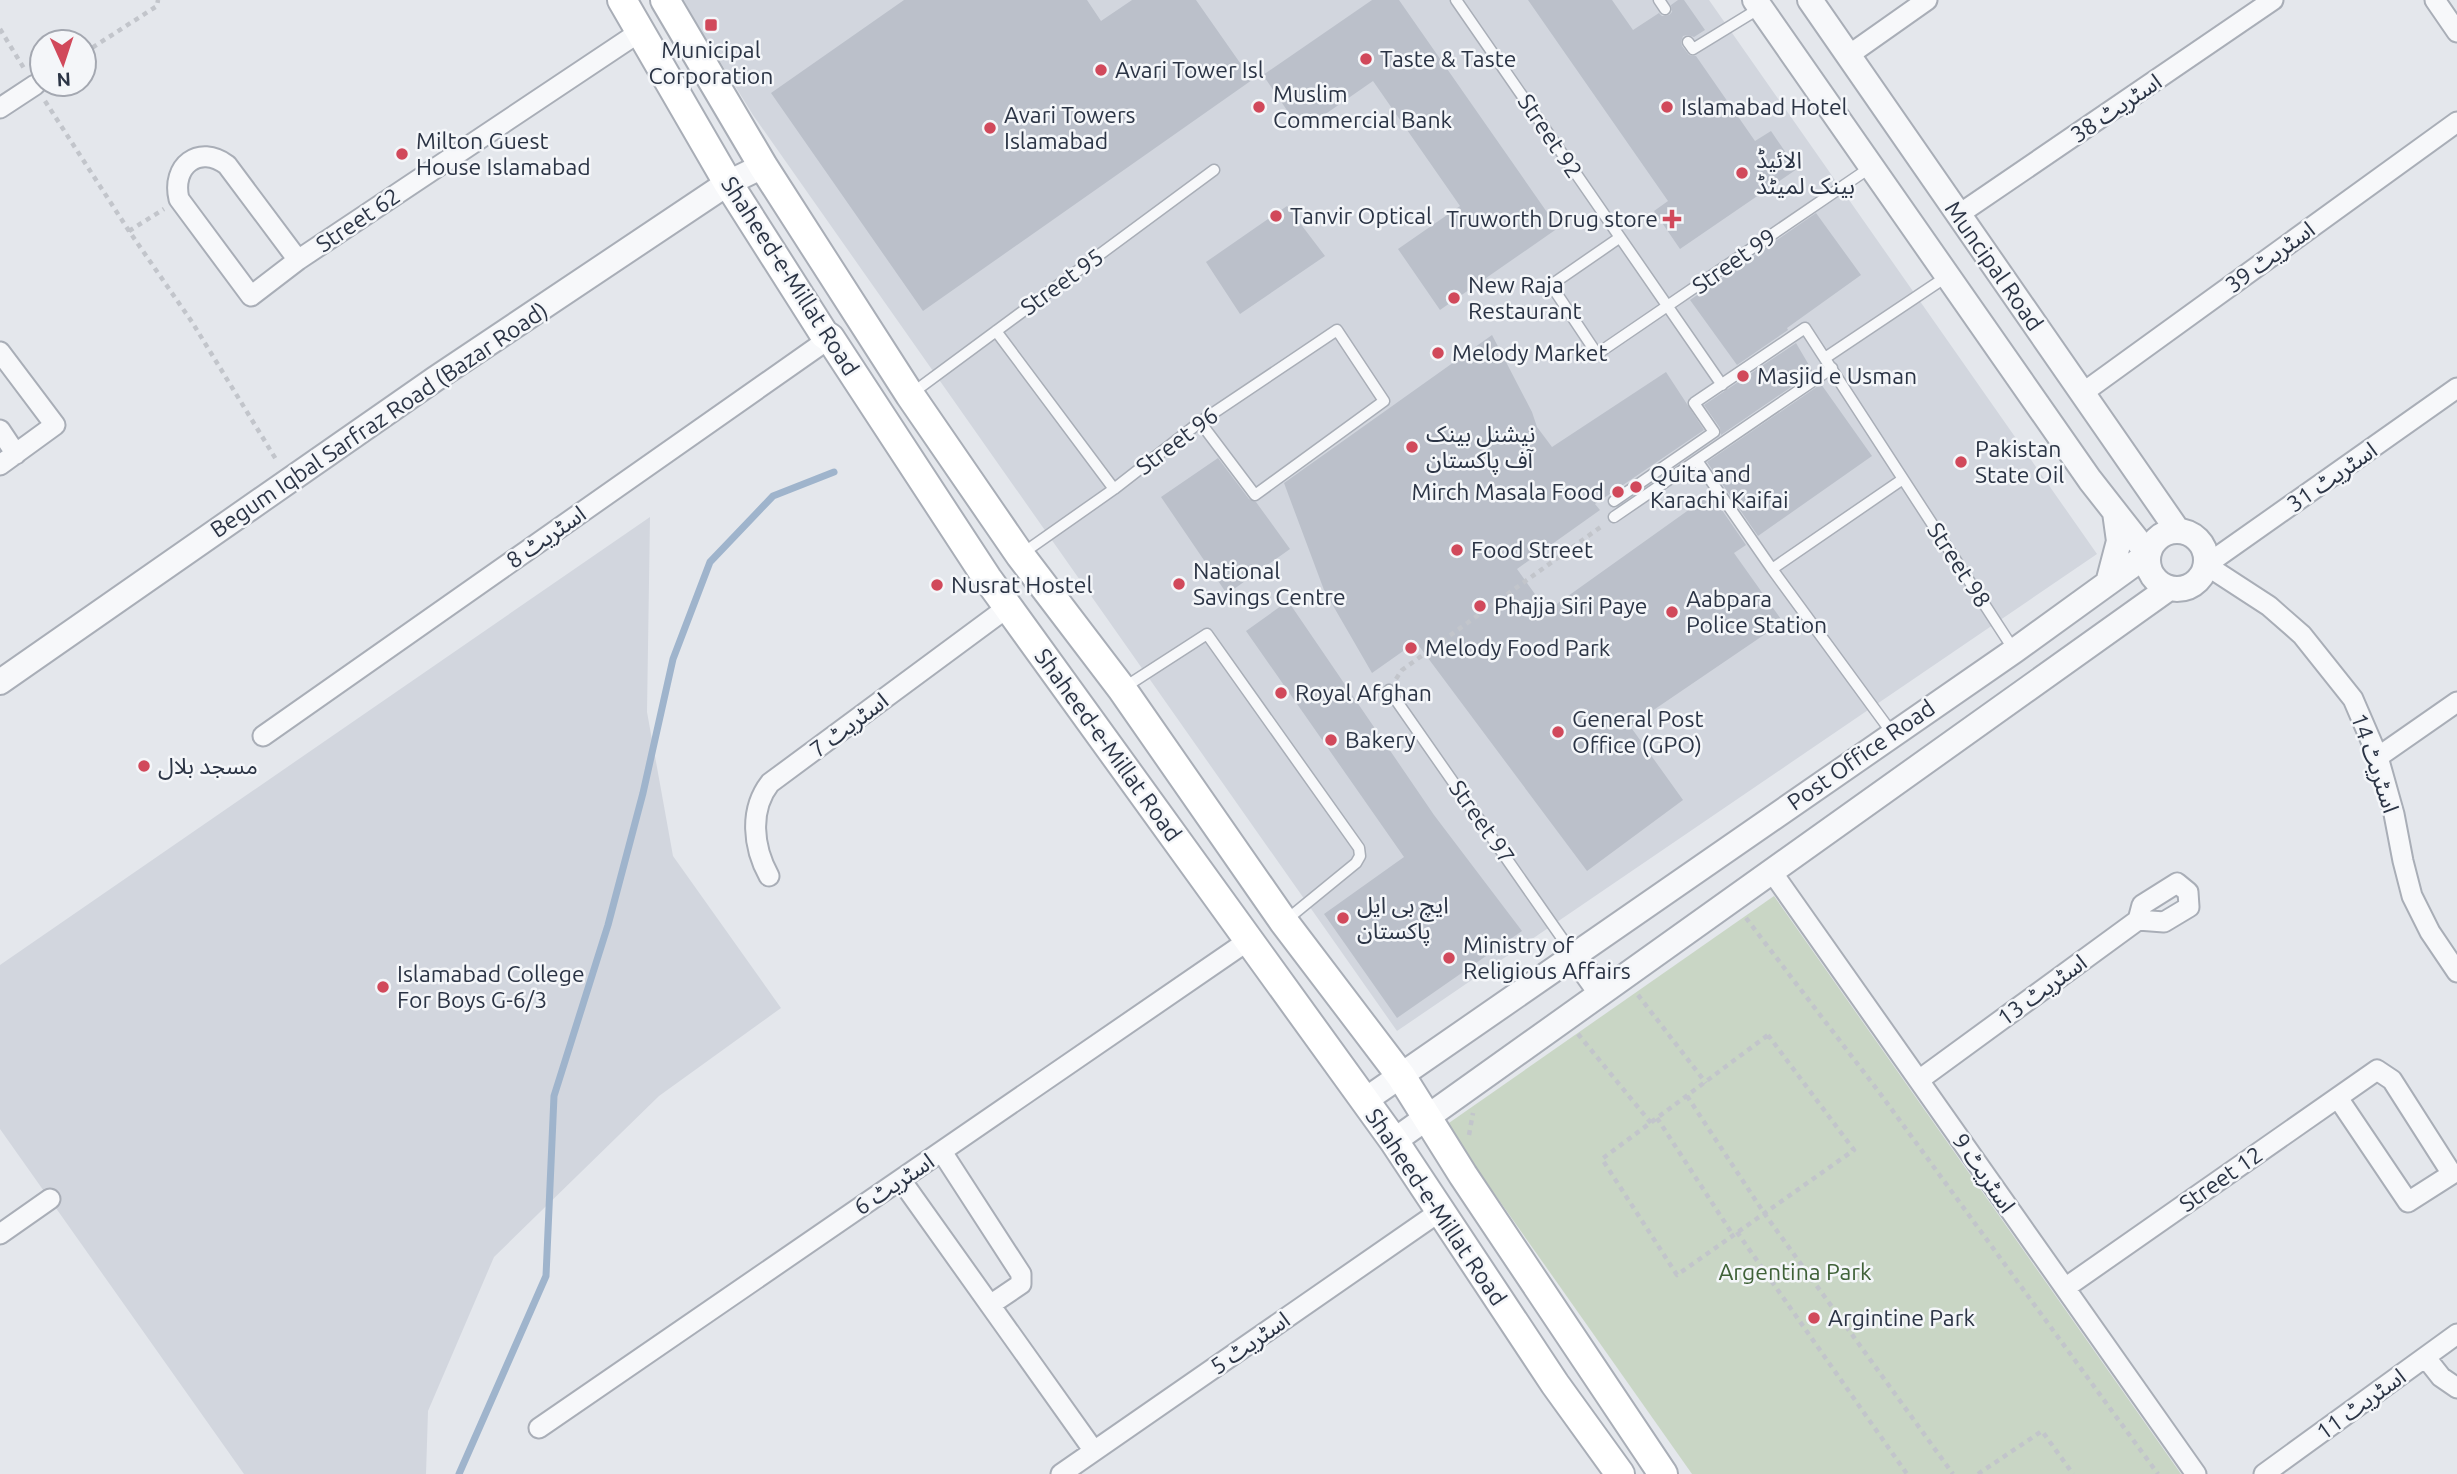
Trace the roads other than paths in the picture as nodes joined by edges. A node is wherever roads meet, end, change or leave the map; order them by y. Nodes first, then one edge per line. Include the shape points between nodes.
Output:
1 (622, 0) edge
2 (665, 0) edge
3 (1456, 0) edge
4 (1810, 0) edge
5 (1927, 0) edge
6 (2273, 0) edge
7 (2442, 2) edge
8 (1757, 4) edge
9 (641, 31) junction
10 (2457, 32) edge
11 (1688, 42) dead end
12 (1849, 55) junction
13 (28, 90) edge
14 (0, 108) edge
15 (2457, 122) edge
16 (763, 166) junction
17 (1871, 166) junction
18 (1214, 170) dead end
19 (729, 183) junction
20 (1958, 215) junction
21 (1619, 238) junction
22 (298, 260) junction
23 (1947, 276) junction
24 (1669, 306) junction
25 (996, 331) junction
26 (830, 338) junction
27 (0, 352) edge
28 (1825, 358) junction
29 (1832, 368) junction
30 (1722, 385) junction
31 (2457, 388) edge
32 (2084, 393) junction
33 (910, 395) junction
34 (1200, 422) junction
35 (0, 430) edge
36 (8, 459) edge
37 (1698, 461) junction
38 (1903, 479) junction
39 (1114, 489) junction
40 (1614, 500) dead end
41 (2114, 511) junction
42 (1614, 517) road end
43 (2178, 531) junction
44 (2148, 554) junction
45 (1020, 555) junction
46 (2206, 565) junction
47 (1772, 569) junction
48 (987, 579) junction
49 (2108, 583) junction
50 (2169, 588) junction
51 (1008, 607) junction
52 (2014, 651) junction
53 (0, 682) edge
54 (1122, 690) junction
55 (1389, 690) road end
56 (2457, 702) edge
57 (1892, 733) junction
58 (263, 736) dead end
59 (2378, 757) junction
60 (1772, 872) junction
61 (769, 876) dead end
62 (2138, 920) junction
63 (1284, 922) junction
64 (1249, 940) junction
65 (1574, 955) junction
66 (2457, 972) edge
67 (1601, 993) junction
68 (1401, 1076) junction
69 (1919, 1080) junction
70 (2338, 1098) junction
71 (1364, 1101) junction
72 (1428, 1116) junction
73 (1394, 1141) junction
74 (942, 1152) junction
75 (901, 1180) junction
76 (50, 1199) dead end
77 (1439, 1212) junction
78 (0, 1234) edge
79 (2065, 1288) junction
80 (990, 1305) junction
81 (2457, 1334) edge
82 (2426, 1358) junction
83 (2457, 1388) edge
84 (539, 1428) dead end
85 (1094, 1451) junction
86 (1659, 1472) edge
87 (1062, 1474) edge
88 (1620, 1474) edge
89 (2196, 1474) edge
90 (2264, 1474) edge

1 - 9 main road, Shaheed-e-Millat Road
2 - 16 main road, Shaheed-e-Millat Road
3 - 21 lane, Street 92
4 - 12 street, Muncipal Road
5 - 12 street
6 - 20 street, اسٹریٹ 38
7 - 10 street
8 - 11 lane via 1693,49
8 - 17 street
9 - 19 main road, Shaheed-e-Millat Road
9 - 22 street, Street 62
12 - 20 street, Muncipal Road
13 - 14 street
15 - 32 street, اسٹریٹ 39
16 - 19 street, Begum Iqbal Sarfraz Road (Bazar Road)
16 - 33 main road, Shaheed-e-Millat Road
17 - 23 street
17 - 24 lane, Street 99
18 - 25 lane, Street 95
19 - 26 main road, Shaheed-e-Millat Road
19 - 53 street, Begum Iqbal Sarfraz Road (Bazar Road) via 435,379
20 - 32 street, Muncipal Road
21 - 24 lane, Street 92
21 - 24 lane, Street 99 via 1551,285 1597,354
22 - 22 street, Street 62 via 227,164 200,157 185,164 178,175 179,199 251,296
23 - 28 lane
23 - 41 street
24 - 30 lane, Street 92
25 - 33 lane, Street 95
25 - 39 lane
26 - 48 main road, Shaheed-e-Millat Road
26 - 58 street, اسٹریٹ 8
27 - 36 street via 55,425
28 - 29 lane, Street 98
28 - 30 lane, Street 98 via 1805,328
29 - 37 lane
29 - 38 lane, Street 98
30 - 40 lane via 1694,403 1713,432
31 - 46 street, اسٹریٹ 31
32 - 43 street, Muncipal Road
33 - 45 main road, Shaheed-e-Millat Road
34 - 34 lane, Street 96 via 1336,330 1384,401 1255,495
34 - 39 lane, Street 96
35 - 36 street
37 - 42 lane
37 - 47 lane
38 - 47 lane
38 - 52 lane, Street 98
39 - 45 lane, Street 96
41 - 44 street
41 - 49 street via 2119,541
43 - 44 street via 2162,535
43 - 46 street via 2203,546
44 - 49 street, Post Office Road
44 - 50 street via 2150,572
45 - 48 main road
45 - 54 main road, Shaheed-e-Millat Road
46 - 50 street via 2189,587
46 - 59 street, اسٹریٹ 14 via 2269,606 2302,635 2353,699
47 - 57 lane
48 - 51 main road, Shaheed-e-Millat Road
49 - 52 street, Post Office Road
50 - 60 street, Post Office Road
51 - 61 street, اسٹریٹ 7 via 770,783 760,796 757,812 757,847
51 - 64 main road, Shaheed-e-Millat Road
52 - 57 street, Post Office Road
54 - 63 main road, Shaheed-e-Millat Road
54 - 63 lane via 1207,634 1359,848 1356,863
55 - 65 lane, Street 97
56 - 59 street
57 - 65 street, Post Office Road
59 - 66 street, اسٹریٹ 14 via 2412,896
60 - 67 street, Post Office Road
60 - 69 street, اسٹریٹ 9
62 - 62 street, اسٹریٹ 13 via 2142,905 2177,883 2188,892 2189,907 2164,922
62 - 69 street, اسٹریٹ 13
63 - 68 main road, Shaheed-e-Millat Road
64 - 71 main road, Shaheed-e-Millat Road
64 - 74 street, اسٹریٹ 6
65 - 67 street
65 - 68 street, Post Office Road
67 - 72 street, Post Office Road via 1576,1027
68 - 71 street, Post Office Road
68 - 72 main road, Shaheed-e-Millat Road
69 - 79 street, اسٹریٹ 9
70 - 70 street, Street 12 via 2376,1070 2392,1080 2452,1174 2408,1202
70 - 79 street, Street 12
71 - 73 main road, Shaheed-e-Millat Road
72 - 73 street, Post Office Road
72 - 86 main road, Shaheed-e-Millat Road
73 - 77 main road, Shaheed-e-Millat Road
74 - 75 street, اسٹریٹ 6
74 - 80 street via 1021,1274 1021,1284
75 - 80 street
75 - 84 street, اسٹریٹ 6
76 - 78 street
77 - 85 street, اسٹریٹ 5
77 - 88 main road, Shaheed-e-Millat Road
79 - 89 street, اسٹریٹ 9
80 - 85 street
81 - 82 street, اسٹریٹ 11
82 - 83 street
82 - 90 street, اسٹریٹ 11
85 - 87 street, اسٹریٹ 5

